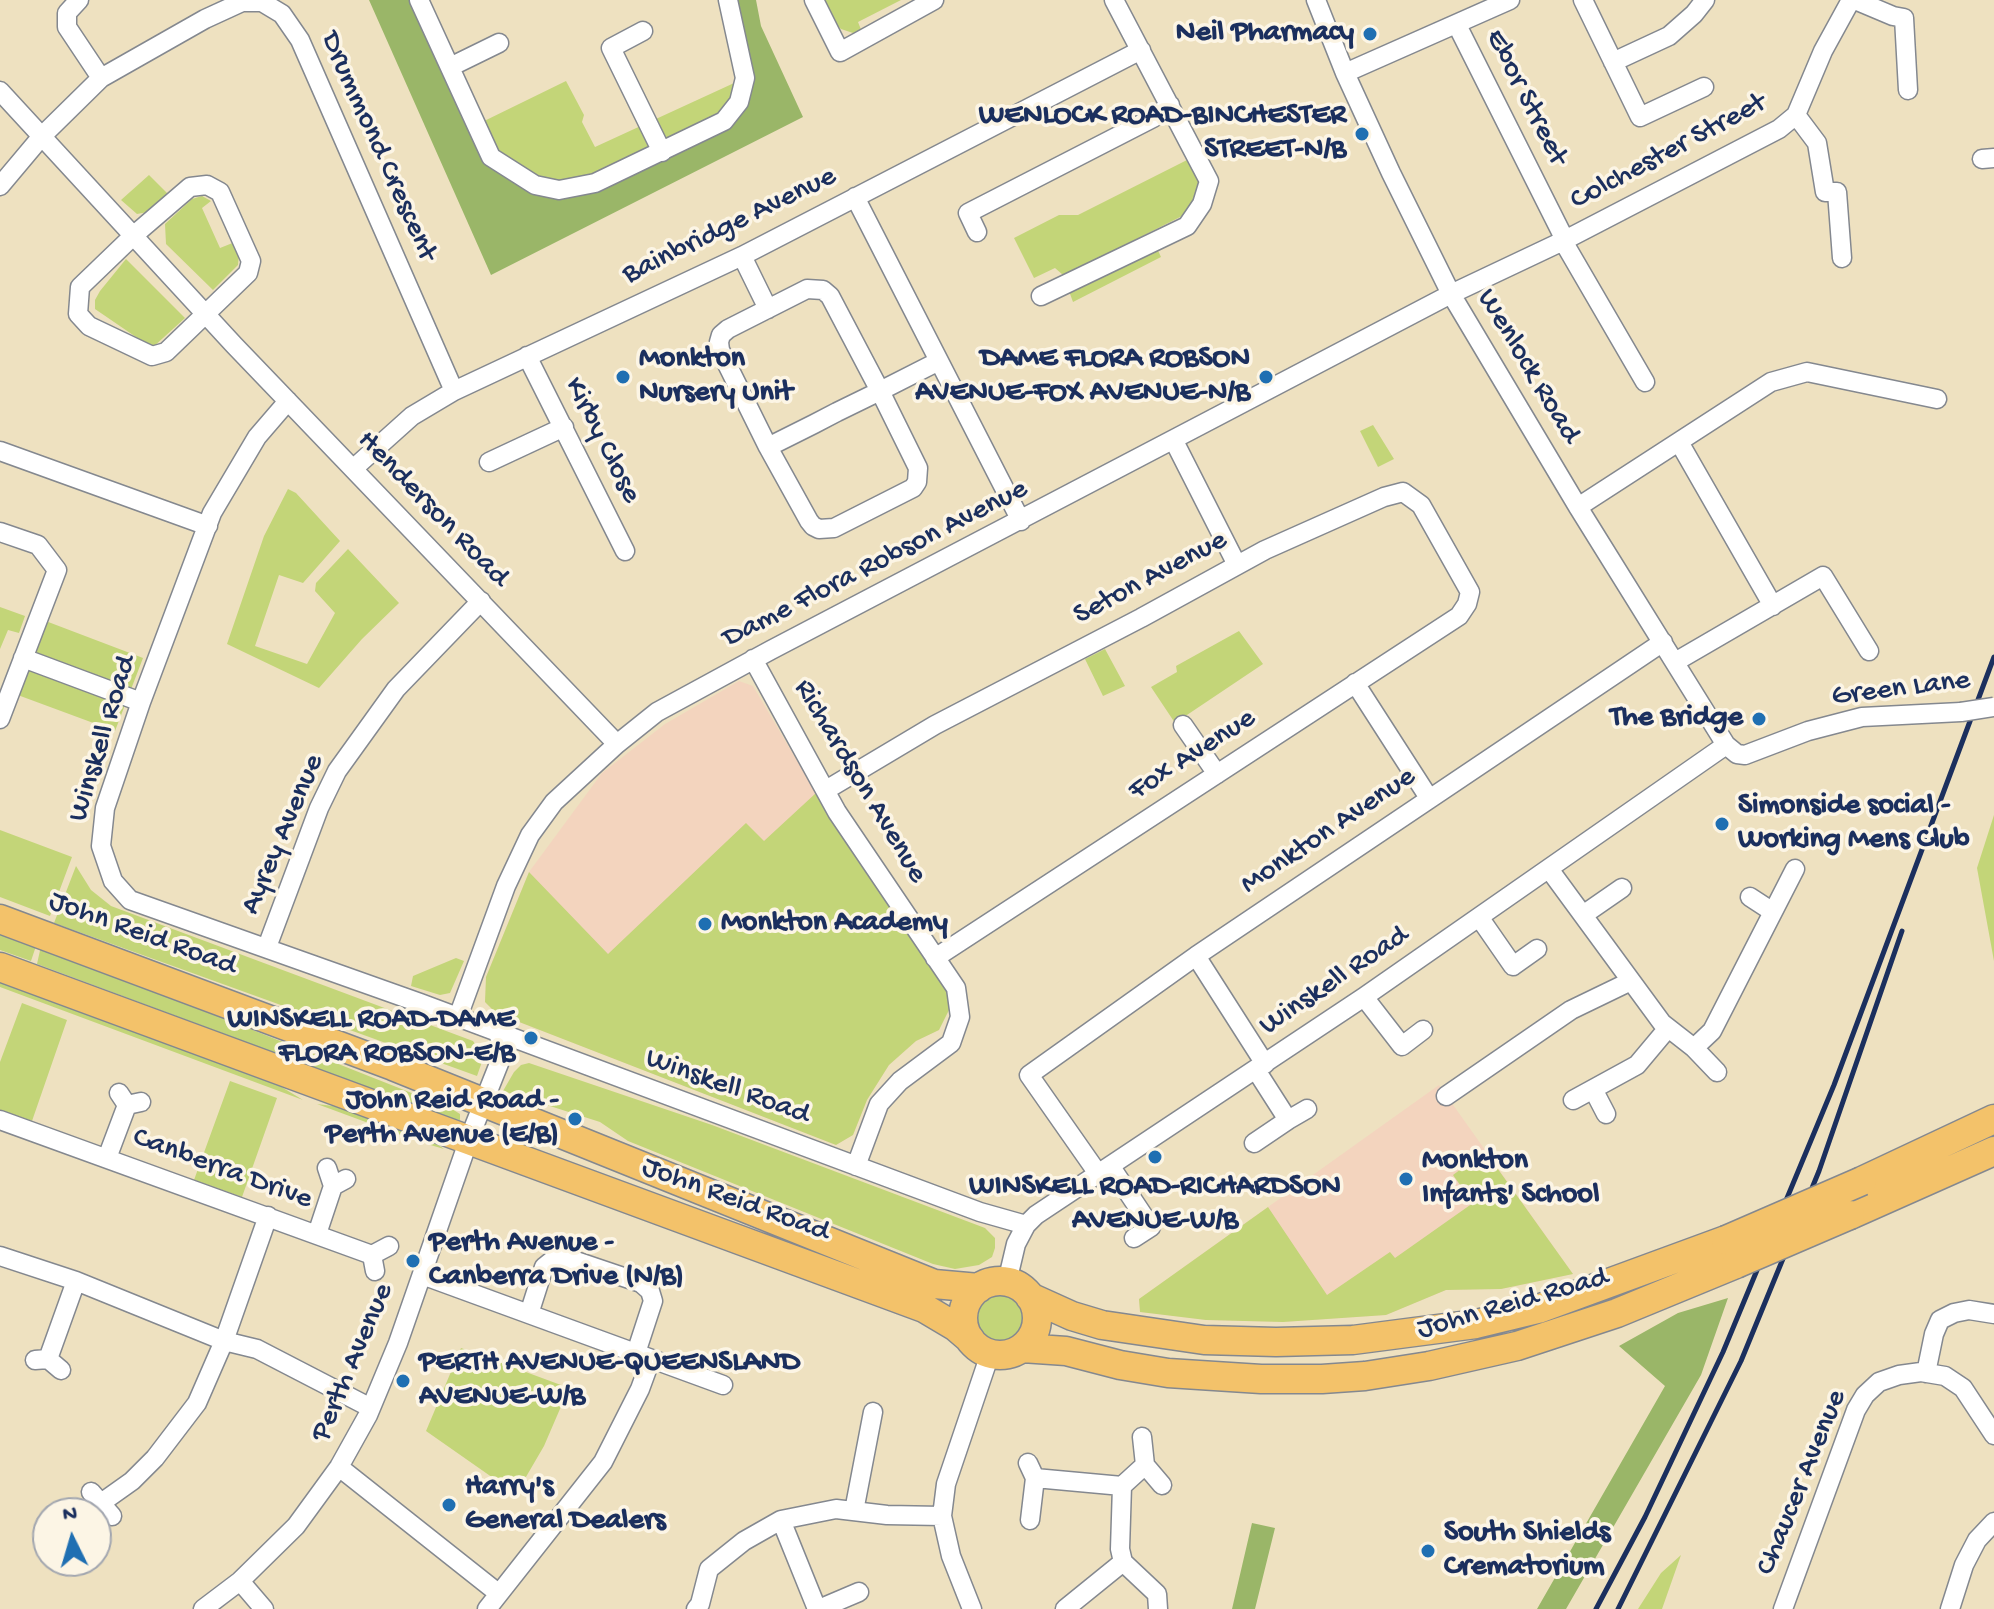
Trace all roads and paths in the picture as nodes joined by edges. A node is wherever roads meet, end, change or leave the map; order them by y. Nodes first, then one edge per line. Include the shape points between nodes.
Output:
1 (79, 0) edge
2 (419, 0) edge
3 (728, 0) edge
4 (814, 0) edge
5 (934, 0) edge
6 (1114, 0) edge
7 (1316, 0) edge
8 (1510, 0) edge
9 (1583, 0) edge
10 (1705, 0) edge
11 (1853, 0) edge
12 (1457, 25) junction
13 (643, 31) dead end
14 (499, 43) dead end
15 (1141, 50) junction
16 (1613, 62) junction
17 (450, 67) junction
18 (1345, 73) junction
19 (101, 78) junction
20 (1704, 87) dead end
21 (1908, 90) dead end
22 (0, 91) edge
23 (1170, 105) junction
24 (1796, 115) junction
25 (42, 136) junction
26 (662, 152) junction
27 (0, 186) edge
28 (855, 197) junction
29 (977, 232) dead end
30 (133, 236) junction
31 (1564, 240) junction
32 (742, 256) junction
33 (1842, 258) dead end
34 (1451, 294) junction
35 (1041, 296) dead end
36 (768, 309) junction
37 (206, 315) junction
38 (527, 356) junction
39 (939, 361) junction
40 (1645, 382) dead end
41 (454, 391) junction
42 (880, 391) junction
43 (1937, 399) dead end
44 (288, 401) junction
45 (564, 427) junction
46 (1174, 441) junction
47 (1679, 442) junction
48 (768, 447) junction
49 (0, 451) edge
50 (489, 462) dead end
51 (354, 468) junction
52 (1578, 507) junction
53 (1021, 521) junction
54 (208, 526) junction
55 (0, 532) edge
56 (625, 551) dead end
57 (1237, 565) junction
58 (1470, 592) joint
59 (481, 601) junction
60 (1773, 606) junction
61 (1663, 642) junction
62 (1869, 651) dead end
63 (23, 658) junction
64 (753, 659) junction
65 (1675, 662) junction
66 (1355, 683) junction
67 (141, 702) junction
68 (1994, 707) edge
69 (0, 719) edge
70 (1183, 725) dead end
71 (617, 744) junction
72 (1726, 745) junction
73 (1217, 774) junction
74 (826, 790) junction
75 (1429, 798) junction
76 (1549, 869) junction
77 (1795, 869) dead end
78 (1622, 888) dead end
79 (1750, 897) dead end
80 (1773, 912) junction
81 (1583, 915) junction
82 (1479, 917) junction
83 (0, 919) edge
84 (267, 947) junction
85 (1537, 949) dead end
86 (1196, 956) junction
87 (935, 958) junction
88 (0, 967) edge
89 (1631, 981) junction
90 (1364, 997) junction
91 (458, 1017) junction
92 (1668, 1028) junction
93 (1423, 1030) dead end
94 (498, 1033) junction
95 (1694, 1048) junction
96 (1260, 1067) junction
97 (1717, 1072) dead end
98 (1593, 1089) junction
99 (1446, 1096) dead end
100 (129, 1100) dead end
101 (1573, 1100) dead end
102 (484, 1101) junction
103 (1307, 1109) dead end
104 (1606, 1114) dead end
105 (1994, 1119) edge
106 (0, 1120) edge
107 (1288, 1120) junction
108 (469, 1139) junction
109 (1254, 1143) dead end
110 (1994, 1151) edge
111 (107, 1158) junction
112 (856, 1166) junction
113 (1105, 1171) junction
114 (335, 1178) dead end
115 (268, 1216) junction
116 (1026, 1225) junction
117 (317, 1234) junction
118 (1134, 1238) dead end
119 (389, 1246) dead end
120 (1731, 1252) junction
121 (0, 1256) edge
122 (422, 1275) junction
123 (76, 1281) junction
124 (979, 1288) junction
125 (1019, 1290) junction
126 (529, 1314) junction
127 (1994, 1314) edge
128 (1102, 1325) junction
129 (224, 1341) junction
130 (980, 1347) junction
131 (1022, 1348) junction
132 (644, 1356) junction
133 (48, 1363) dead end
134 (1926, 1373) junction
135 (1322, 1379) junction
136 (723, 1385) dead end
137 (371, 1408) junction
138 (873, 1412) dead end
139 (1994, 1435) edge
140 (1142, 1437) dead end
141 (1145, 1465) junction
142 (339, 1467) junction
143 (1162, 1485) dead end
144 (1122, 1486) junction
145 (110, 1497) edge
146 (854, 1511) junction
147 (942, 1516) junction
148 (781, 1520) junction
149 (1030, 1520) dead end
150 (1994, 1522) edge
151 (1123, 1562) junction
152 (240, 1581) junction
153 (859, 1592) dead end
154 (498, 1593) junction
155 (203, 1609) edge
156 (264, 1609) edge
157 (487, 1609) edge
158 (696, 1609) edge
159 (818, 1609) edge
160 (972, 1609) edge
161 (1065, 1609) edge
162 (1158, 1609) edge
163 (1783, 1609) edge
164 (1950, 1609) edge

1 - 19 street via 67,13 67,27
2 - 17 street
3 - 26 street via 745,78 739,102 724,121
4 - 5 street via 840,52
6 - 15 street
7 - 18 street, Wenlock Road
8 - 12 street
9 - 16 street
10 - 16 street via 1669,36
11 - 21 street via 1904,18
11 - 24 street, Colchester Street via 1823,51
12 - 18 street
12 - 31 street, Ebor Street
13 - 26 street via 611,48
14 - 17 street
15 - 23 street
15 - 28 street, Bainbridge Avenue
16 - 20 street via 1640,117
17 - 26 street via 491,157 535,185 559,190 595,183
18 - 34 street, Wenlock Road
19 - 25 street, Drummond Crescent
19 - 41 street, Drummond Crescent via 242,2 262,2 282,14 300,40
22 - 25 street, Henderson Road
23 - 29 street via 968,213
23 - 35 street via 1209,181 1202,204 1187,226
24 - 31 street, Colchester Street via 1779,129
24 - 33 street via 1817,143 1825,192 1837,192
25 - 27 street, Drummond Crescent
25 - 30 street, Henderson Road
28 - 32 street, Bainbridge Avenue
28 - 39 street
30 - 37 street, Henderson Road
30 - 37 street via 190,187 207,185 220,192 251,261 248,273
30 - 37 street via 80,287 78,314 89,326 152,356 166,352
31 - 34 street, Colchester Street
31 - 40 street, Ebor Street
32 - 36 street
32 - 38 street, Bainbridge Avenue
34 - 46 street, Dame Flora Robson Avenue
34 - 52 street, Wenlock Road
36 - 42 street via 807,289 823,290
36 - 48 street via 728,329 719,342
37 - 44 street, Henderson Road
38 - 41 street, Bainbridge Avenue
38 - 45 street, Kirby Close
39 - 42 street
39 - 53 street
41 - 51 street, Bainbridge Avenue via 412,416
42 - 48 street
42 - 48 street via 918,468 917,482 834,528 813,526
43 - 47 street via 1807,372 1771,382
44 - 51 street, Henderson Road
44 - 54 street, Winskell Road via 257,437
45 - 50 street
45 - 56 street, Kirby Close
46 - 53 street, Dame Flora Robson Avenue
46 - 57 street
47 - 52 street
47 - 60 street
49 - 54 street
51 - 59 street, Henderson Road
52 - 61 street, Wenlock Road
53 - 64 street, Dame Flora Robson Avenue
54 - 67 street, Winskell Road
55 - 63 street via 38,545 57,570
57 - 58 street, Seton Avenue via 1403,492 1421,505
57 - 74 street, Seton Avenue via 935,725
58 - 66 street, Fox Avenue via 1459,616
59 - 71 street, Henderson Road
59 - 84 street, Ayrey Avenue via 396,689 337,771
60 - 62 street via 1823,576
60 - 65 street
61 - 65 street, Wenlock Road
61 - 75 street, Monkton Avenue
63 - 67 street
63 - 69 street
64 - 71 street, Dame Flora Robson Avenue via 657,712
64 - 74 street, Richardson Avenue
65 - 72 street, Wenlock Road
66 - 73 street, Fox Avenue
66 - 75 street
67 - 84 street, Winskell Road via 105,808 101,846 113,881 130,900
68 - 72 street, Green Lane, bridge via 1862,717 1745,755
70 - 73 street
71 - 91 street, Dame Flora Robson Avenue via 554,802 530,835
72 - 76 street, Winskell Road
73 - 87 street, Fox Avenue
74 - 87 street, Richardson Avenue
75 - 86 street, Monkton Avenue
76 - 81 street
76 - 82 street, Winskell Road
77 - 80 street
78 - 81 street
79 - 80 street
80 - 95 street via 1712,1031
81 - 89 street
82 - 85 street via 1513,966
82 - 90 street, Winskell Road
83 - 102 highway, John Reid Road
84 - 91 street, Winskell Road
86 - 96 street
86 - 113 street, Monkton Avenue via 1029,1075
87 - 112 street, Richardson Avenue via 956,988 960,1017 951,1043 879,1104
88 - 108 highway, John Reid Road
89 - 92 street
89 - 99 street via 1571,1010
90 - 93 street via 1402,1046
90 - 96 street, Winskell Road
91 - 94 street, Winskell Road
92 - 95 street
92 - 98 street via 1637,1065
94 - 102 street via 502,1056
94 - 112 street, Winskell Road
95 - 97 street
96 - 107 street
96 - 113 street, Winskell Road
98 - 101 street
98 - 104 street
100 - 111 street, Canberra Drive
102 - 108 street
102 - 124 highway, John Reid Road via 934,1284
103 - 107 street
105 - 120 highway, John Reid Road, bridge via 1862,1181
106 - 111 street, Canberra Drive
107 - 109 street
108 - 122 street, Perth Avenue
108 - 130 highway, John Reid Road via 924,1308
110 - 120 highway, John Reid Road, bridge via 1850,1215
111 - 115 street, Canberra Drive
112 - 116 street, Winskell Road
113 - 116 street, Winskell Road
113 - 118 street via 1151,1227
114 - 117 street, Canberra Drive
115 - 117 street, Canberra Drive
115 - 129 street
116 - 125 street via 1016,1244
117 - 119 street, Canberra Drive via 374,1263
120 - 128 highway, John Reid Road via 1538,1309 1407,1334 1353,1340 1204,1340
120 - 135 highway, John Reid Road via 1617,1313 1517,1346 1429,1366
121 - 123 street
122 - 126 street
122 - 137 street, Perth Avenue
123 - 129 street
123 - 133 street
124 - 125 highway via 997,1282
124 - 130 highway via 963,1318
125 - 128 highway, John Reid Road
125 - 131 highway via 1035,1307 1035,1330
126 - 132 street
126 - 132 street via 544,1267 554,1259 567,1258 641,1283 653,1301
127 - 134 street via 1969,1310 1940,1320
128 - 135 highway via 1180,1348 1307,1354 1319,1357
129 - 137 street via 257,1349
129 - 145 street via 197,1403 155,1458
130 - 131 highway via 1012,1353
130 - 147 street
131 - 135 highway, John Reid Road via 1066,1351 1168,1373
132 - 136 street
132 - 154 street via 640,1389 603,1462
134 - 139 street via 1945,1376 1963,1388
134 - 163 street, Chaucer Avenue via 1879,1382 1865,1395
137 - 142 street, Perth Avenue
138 - 146 street
140 - 141 street
141 - 143 street
141 - 144 street
142 - 152 street, Perth Avenue via 296,1526
142 - 154 street
144 - 149 street via 1031,1470
144 - 151 street
146 - 147 street
146 - 148 street via 836,1509
147 - 160 street
148 - 158 street via 709,1569
148 - 159 street
150 - 164 street via 1964,1565
151 - 161 street
151 - 162 street via 1157,1594
152 - 155 street, Perth Avenue
152 - 156 street
153 - 159 street
154 - 157 street

